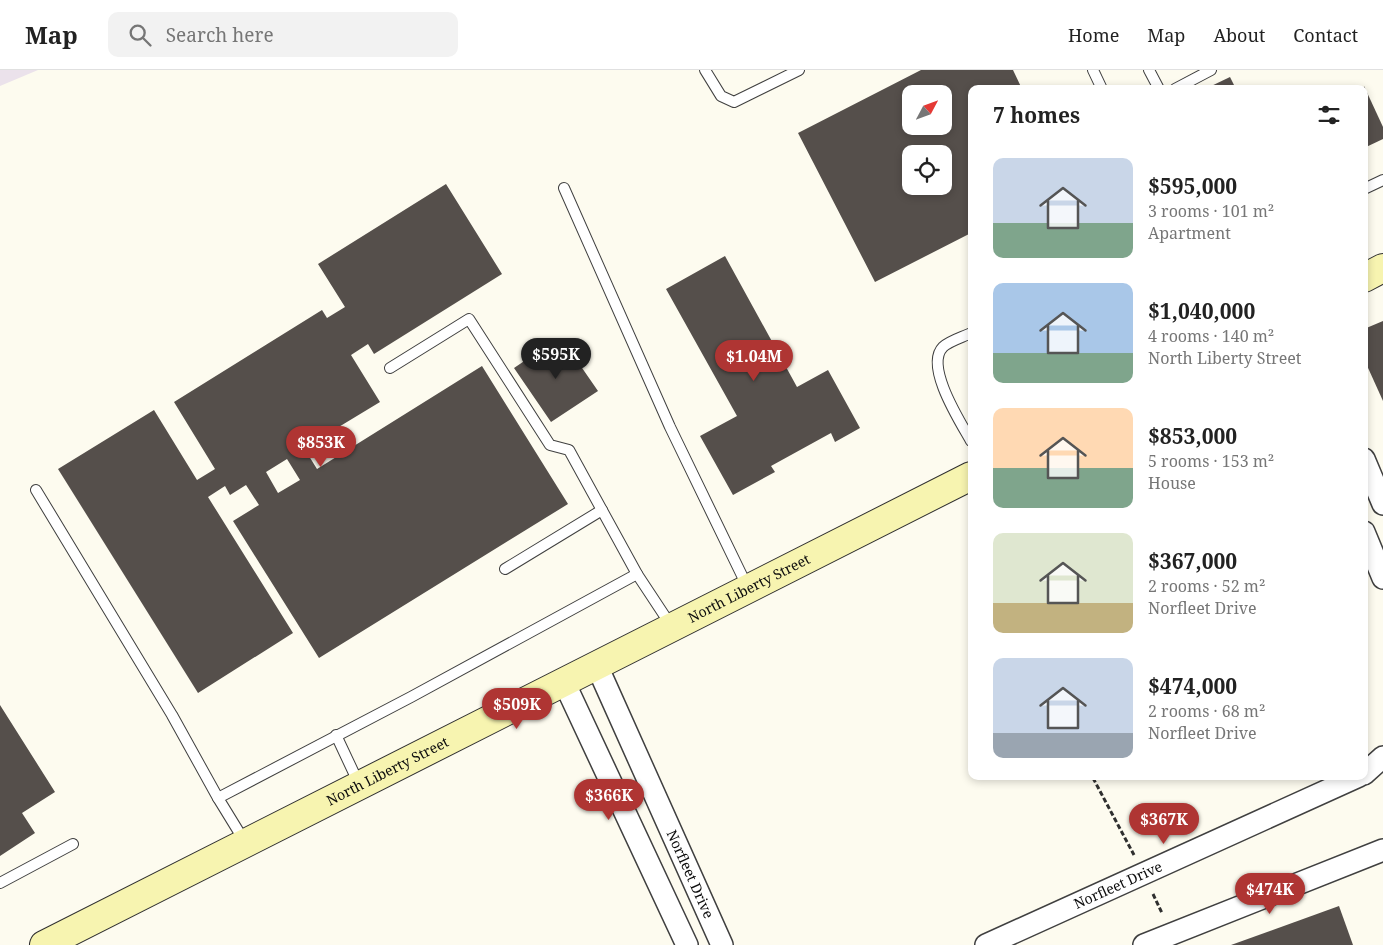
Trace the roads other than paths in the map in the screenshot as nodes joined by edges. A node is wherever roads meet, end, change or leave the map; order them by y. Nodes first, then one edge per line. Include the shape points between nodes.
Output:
1 (705, 70) edge
2 (800, 70) edge
3 (1093, 70) edge
4 (1149, 70) edge
5 (1211, 70) edge
6 (1100, 85) edge
7 (1156, 85) edge
8 (1183, 85) edge
9 (1383, 180) edge
10 (1368, 187) edge
11 (564, 188) dead end
12 (1383, 268) edge
13 (1368, 276) edge
14 (968, 334) edge
15 (390, 368) dead end
16 (968, 435) edge
17 (1368, 468) edge
18 (968, 478) edge
19 (36, 490) dead end
20 (1383, 504) edge
21 (602, 510) junction
22 (1368, 542) edge
23 (505, 569) dead end
24 (636, 574) junction
25 (1383, 578) edge
26 (748, 589) junction
27 (672, 628) junction
28 (597, 666) junction
29 (564, 682) junction
30 (336, 736) junction
31 (1383, 757) edge
32 (1368, 770) edge
33 (1350, 780) edge
34 (360, 786) junction
35 (654, 794) junction
36 (218, 798) junction
37 (624, 810) junction
38 (246, 843) junction
39 (73, 844) dead end
40 (1383, 850) edge
41 (0, 883) edge
42 (44, 945) edge
43 (687, 945) edge
44 (722, 945) edge
45 (986, 945) edge
46 (1144, 945) edge

1 - 2 lane via 721,96 734,102
3 - 6 lane
4 - 7 lane
5 - 8 lane
9 - 10 lane
11 - 26 lane via 670,427
12 - 13 main road
14 - 16 lane via 943,347 938,355 943,388
15 - 21 lane via 469,319 550,445 569,450
17 - 20 street
18 - 26 main road, North Liberty Street
19 - 36 lane via 172,715
21 - 23 lane
21 - 24 lane
22 - 25 street
24 - 27 lane
24 - 30 lane
26 - 27 main road, North Liberty Street
27 - 28 main road, North Liberty Street
28 - 29 main road, North Liberty Street
28 - 35 street, Norfleet Drive
29 - 34 main road, North Liberty Street
29 - 37 street
30 - 34 lane
30 - 36 lane
31 - 32 street
33 - 45 street, Norfleet Drive
34 - 38 main road, North Liberty Street
35 - 37 street
35 - 44 street, Norfleet Drive
36 - 38 lane
37 - 43 street
38 - 42 main road, North Liberty Street
39 - 41 lane
40 - 46 street

